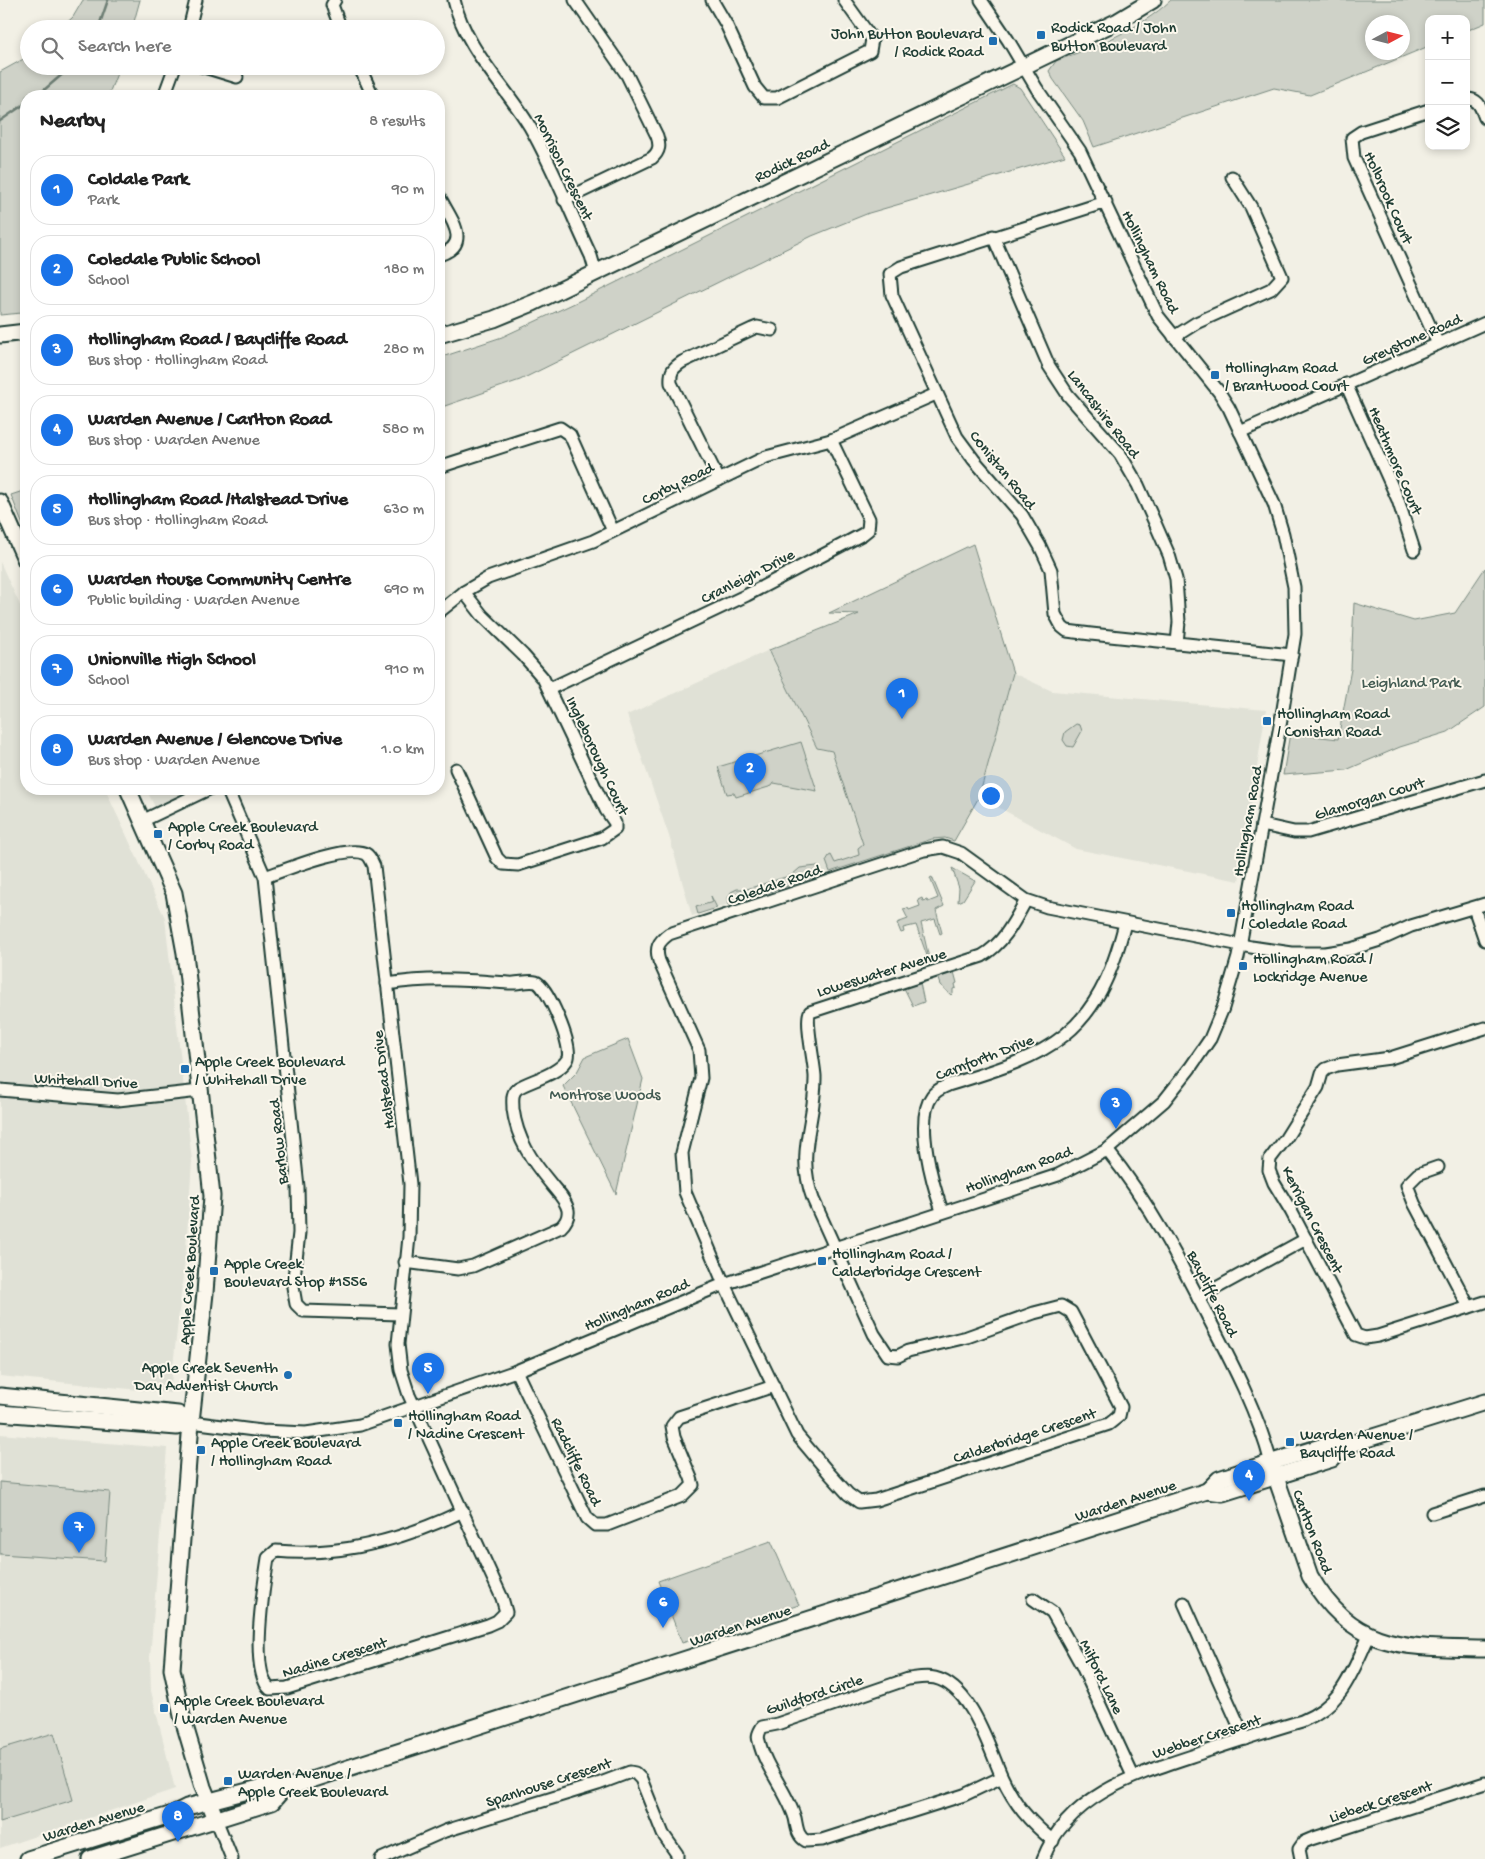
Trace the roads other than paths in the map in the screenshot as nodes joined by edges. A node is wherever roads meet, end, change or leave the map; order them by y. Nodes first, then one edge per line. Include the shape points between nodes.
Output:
1 (196, 0) edge
2 (335, 0) edge
3 (454, 0) edge
4 (575, 0) edge
5 (712, 0) edge
6 (844, 0) edge
7 (981, 0) edge
8 (1153, 0) edge
9 (191, 20) edge
10 (337, 20) edge
11 (1024, 66) junction
12 (172, 75) edge
13 (230, 75) edge
14 (364, 75) edge
15 (237, 77) dead end
16 (166, 90) edge
17 (371, 90) edge
18 (1470, 99) edge
19 (1425, 111) edge
20 (1485, 118) edge
21 (1232, 177) dead end
22 (564, 200) junction
23 (1106, 202) junction
24 (445, 207) edge
25 (993, 236) junction
26 (445, 252) edge
27 (596, 273) junction
28 (1485, 323) edge
29 (772, 330) dead end
30 (20, 333) edge
31 (445, 334) edge
32 (0, 335) edge
33 (1174, 337) junction
34 (1438, 344) junction
35 (1346, 384) junction
36 (936, 394) junction
37 (1240, 432) junction
38 (831, 440) junction
39 (445, 465) edge
40 (719, 480) junction
41 (0, 502) edge
42 (613, 531) junction
43 (20, 547) edge
44 (1414, 550) dead end
45 (464, 592) junction
46 (445, 607) edge
47 (1177, 643) junction
48 (1292, 655) junction
49 (549, 689) junction
50 (456, 769) dead end
51 (1485, 780) edge
52 (131, 795) edge
53 (197, 795) edge
54 (230, 795) edge
55 (142, 821) junction
56 (1262, 825) junction
57 (265, 878) junction
58 (1026, 900) junction
59 (1480, 906) edge
60 (1125, 923) junction
61 (1485, 940) edge
62 (1240, 945) junction
63 (387, 984) junction
64 (1485, 1028) edge
65 (0, 1090) edge
66 (200, 1091) junction
67 (1107, 1150) junction
68 (1438, 1167) dead end
69 (942, 1211) junction
70 (1306, 1239) junction
71 (835, 1246) junction
72 (405, 1262) junction
73 (724, 1284) junction
74 (1198, 1298) junction
75 (1485, 1302) edge
76 (1469, 1307) junction
77 (400, 1314) junction
78 (516, 1371) junction
79 (774, 1386) junction
80 (0, 1396) edge
81 (1485, 1402) edge
82 (415, 1407) junction
83 (0, 1413) edge
84 (191, 1422) junction
85 (1273, 1470) junction
86 (1485, 1496) edge
87 (463, 1511) junction
88 (1432, 1514) dead end
89 (1033, 1599) dead end
90 (1184, 1603) dead end
91 (1369, 1636) junction
92 (1485, 1649) edge
93 (1245, 1739) junction
94 (1132, 1776) junction
95 (1002, 1777) junction
96 (1485, 1783) edge
97 (284, 1790) junction
98 (209, 1802) junction
99 (216, 1819) junction
100 (1053, 1841) junction
101 (28, 1859) edge
102 (90, 1859) edge
103 (232, 1859) edge
104 (381, 1859) edge
105 (677, 1859) edge
106 (1044, 1859) edge
107 (1301, 1859) edge

1 - 9 street
2 - 10 street via 332,6
3 - 22 street, Morrison Crescent via 463,29 530,127
4 - 22 street via 627,75 660,145 652,158
5 - 6 street via 755,87 770,100 870,51 872,39
7 - 11 street, Hollingham Road
8 - 11 main road, Rodick Road via 1118,21
11 - 23 street, Hollingham Road via 1080,150
11 - 27 main road, Rodick Road
12 - 16 street
13 - 15 street
14 - 17 street
18 - 20 street via 1478,102
19 - 34 street, Holbrook Court via 1361,132 1352,138 1351,144 1354,158
21 - 33 street via 1251,207 1282,277 1271,289 1196,323
22 - 27 street, Morrison Crescent
23 - 25 street, Conistan Road
23 - 33 street, Hollingham Road via 1148,298
24 - 26 street via 458,237
25 - 36 street, Conistan Road via 901,267 890,274 892,295
25 - 47 street, Lancashire Road via 1053,373 1068,395 1109,440 1138,485 1169,555 1176,579
27 - 31 main road, Rodick Road via 508,314
28 - 34 street, Greystone Road
29 - 40 street via 752,329 682,362 672,371 671,383
30 - 32 main road
33 - 37 street, Hollingham Road via 1219,392
34 - 35 street, Greystone Road
35 - 37 street, Greystone Road
35 - 44 street, Heathmore Court via 1398,500
36 - 38 street, Corby Road
36 - 47 street, Conistan Road via 958,437 1022,515 1040,546 1051,570 1055,614 1062,628
37 - 48 street, Hollingham Road via 1274,504 1290,562 1295,613
38 - 40 street, Corby Road via 766,457
38 - 49 street, Cranleigh Drive via 869,519 868,530 747,595
39 - 42 street via 560,428 570,435
40 - 42 street, Corby Road
41 - 43 main road
42 - 45 street, Corby Road via 573,549 488,578
45 - 46 street, Corby Road
45 - 49 street, Ingleborough Court via 482,615 534,667
47 - 48 street, Conistan Road
48 - 56 street, Hollingham Road
49 - 50 street, Ingleborough Court via 615,823 610,835 518,865 503,864 497,858
51 - 56 street, Glamorgan Court via 1308,832
52 - 55 main road, Apple Creek Boulevard
53 - 55 street
54 - 57 street, Barlow Road
55 - 66 main road, Apple Creek Boulevard via 174,892 185,953
56 - 62 street, Hollingham Road
57 - 63 street, Halstead Drive via 303,863 348,852 365,853 374,866
57 - 77 street, Barlow Road via 298,1187 299,1233 294,1299 303,1311
58 - 60 street, Coledale Road
58 - 71 street, Loweswater Avenue via 1006,936 982,956 814,1009 807,1016 815,1087 804,1147 806,1170 813,1199
58 - 73 street, Coledale Road via 961,853 943,847 933,848 669,934 660,940 657,946 659,961 699,1050 701,1078 682,1153 685,1192
59 - 61 street
59 - 62 street, Coledale Road via 1411,926 1351,949 1292,953
60 - 62 street, Coledale Road
60 - 69 street, Carnforth Drive via 1107,980 1088,1010 1063,1038 1012,1066 948,1085 931,1096 925,1143
62 - 67 street, Hollingham Road via 1223,1008 1205,1046 1164,1101
63 - 72 street, Halstead Drive via 410,1184
63 - 72 street via 440,978 515,984 534,982 543,986 570,1050 560,1068 518,1088 512,1099 519,1136 533,1162 563,1200 568,1212 566,1222 473,1266 458,1269
64 - 70 street, Kerrigan Crescent via 1390,1058 1338,1065 1322,1073 1318,1087 1272,1155 1268,1166
65 - 66 street, Whitehall Drive via 118,1100
66 - 84 main road, Apple Creek Boulevard via 212,1196 205,1300
67 - 69 street, Hollingham Road via 1058,1175
67 - 74 street, Baycliffe Road via 1166,1236
68 - 76 street via 1418,1174 1407,1184
69 - 71 street, Hollingham Road
70 - 74 street
70 - 76 street, Kerrigan Crescent via 1356,1335 1365,1338 1378,1336
71 - 73 street, Hollingham Road
71 - 79 street, Calderbridge Crescent via 874,1334 888,1354 898,1356 967,1337 1061,1306 1070,1312 1121,1407 1119,1416 1109,1424 876,1500 859,1502 829,1474 797,1435
72 - 77 street, Halstead Drive
73 - 78 street, Hollingham Road
73 - 79 street, Calderbridge Crescent
74 - 85 street, Baycliffe Road via 1242,1385
75 - 76 street, Kerrigan Crescent
77 - 82 street, Halstead Drive via 398,1344 401,1370
78 - 79 street, Radcliffe Road via 587,1518 599,1526 682,1496 691,1489 691,1478 672,1426 679,1417
78 - 82 street, Hollingham Road
80 - 84 main road via 178,1414
81 - 85 main road, Warden Avenue via 1341,1447 1327,1445
82 - 84 street, Hollingham Road via 360,1424 306,1433
82 - 87 street, Nadine Crescent
83 - 84 main road via 177,1426
84 - 98 main road, Apple Creek Boulevard via 172,1669 182,1716
85 - 91 main road, Carlton Road via 1316,1587 1342,1617
85 - 97 main road, Warden Avenue via 1219,1479 1207,1491
86 - 88 street
87 - 87 street, Nadine Crescent via 379,1543 325,1551 276,1551 272,1554 268,1558 260,1619 259,1670 266,1685 270,1689 287,1688 488,1624 503,1616 505,1603
89 - 94 street, Milford Lane via 1052,1612
90 - 93 street
91 - 92 main road, Carlton Road via 1421,1648
91 - 93 street, Webber Crescent via 1334,1702 1310,1718
93 - 94 street, Webber Crescent
94 - 100 street, Webber Crescent via 1104,1791 1076,1812
95 - 95 street, Guildford Circle via 970,1706 954,1686 936,1678 908,1679 762,1727 759,1732 758,1739 764,1754 799,1834 806,1841 822,1840 964,1795
95 - 100 street, Guildford Circle via 1029,1821
96 - 107 street, Liebeck Crescent via 1311,1839 1304,1842 1299,1850
97 - 98 main road, Warden Avenue via 267,1786
97 - 99 main road, Warden Avenue via 272,1802
98 - 99 main road, Apple Creek Boulevard
98 - 101 main road, Warden Avenue
99 - 102 main road, Warden Avenue
99 - 103 street
100 - 106 street, Webber Crescent
104 - 105 street, Spanhouse Crescent via 445,1831 630,1772 641,1778 663,1834

